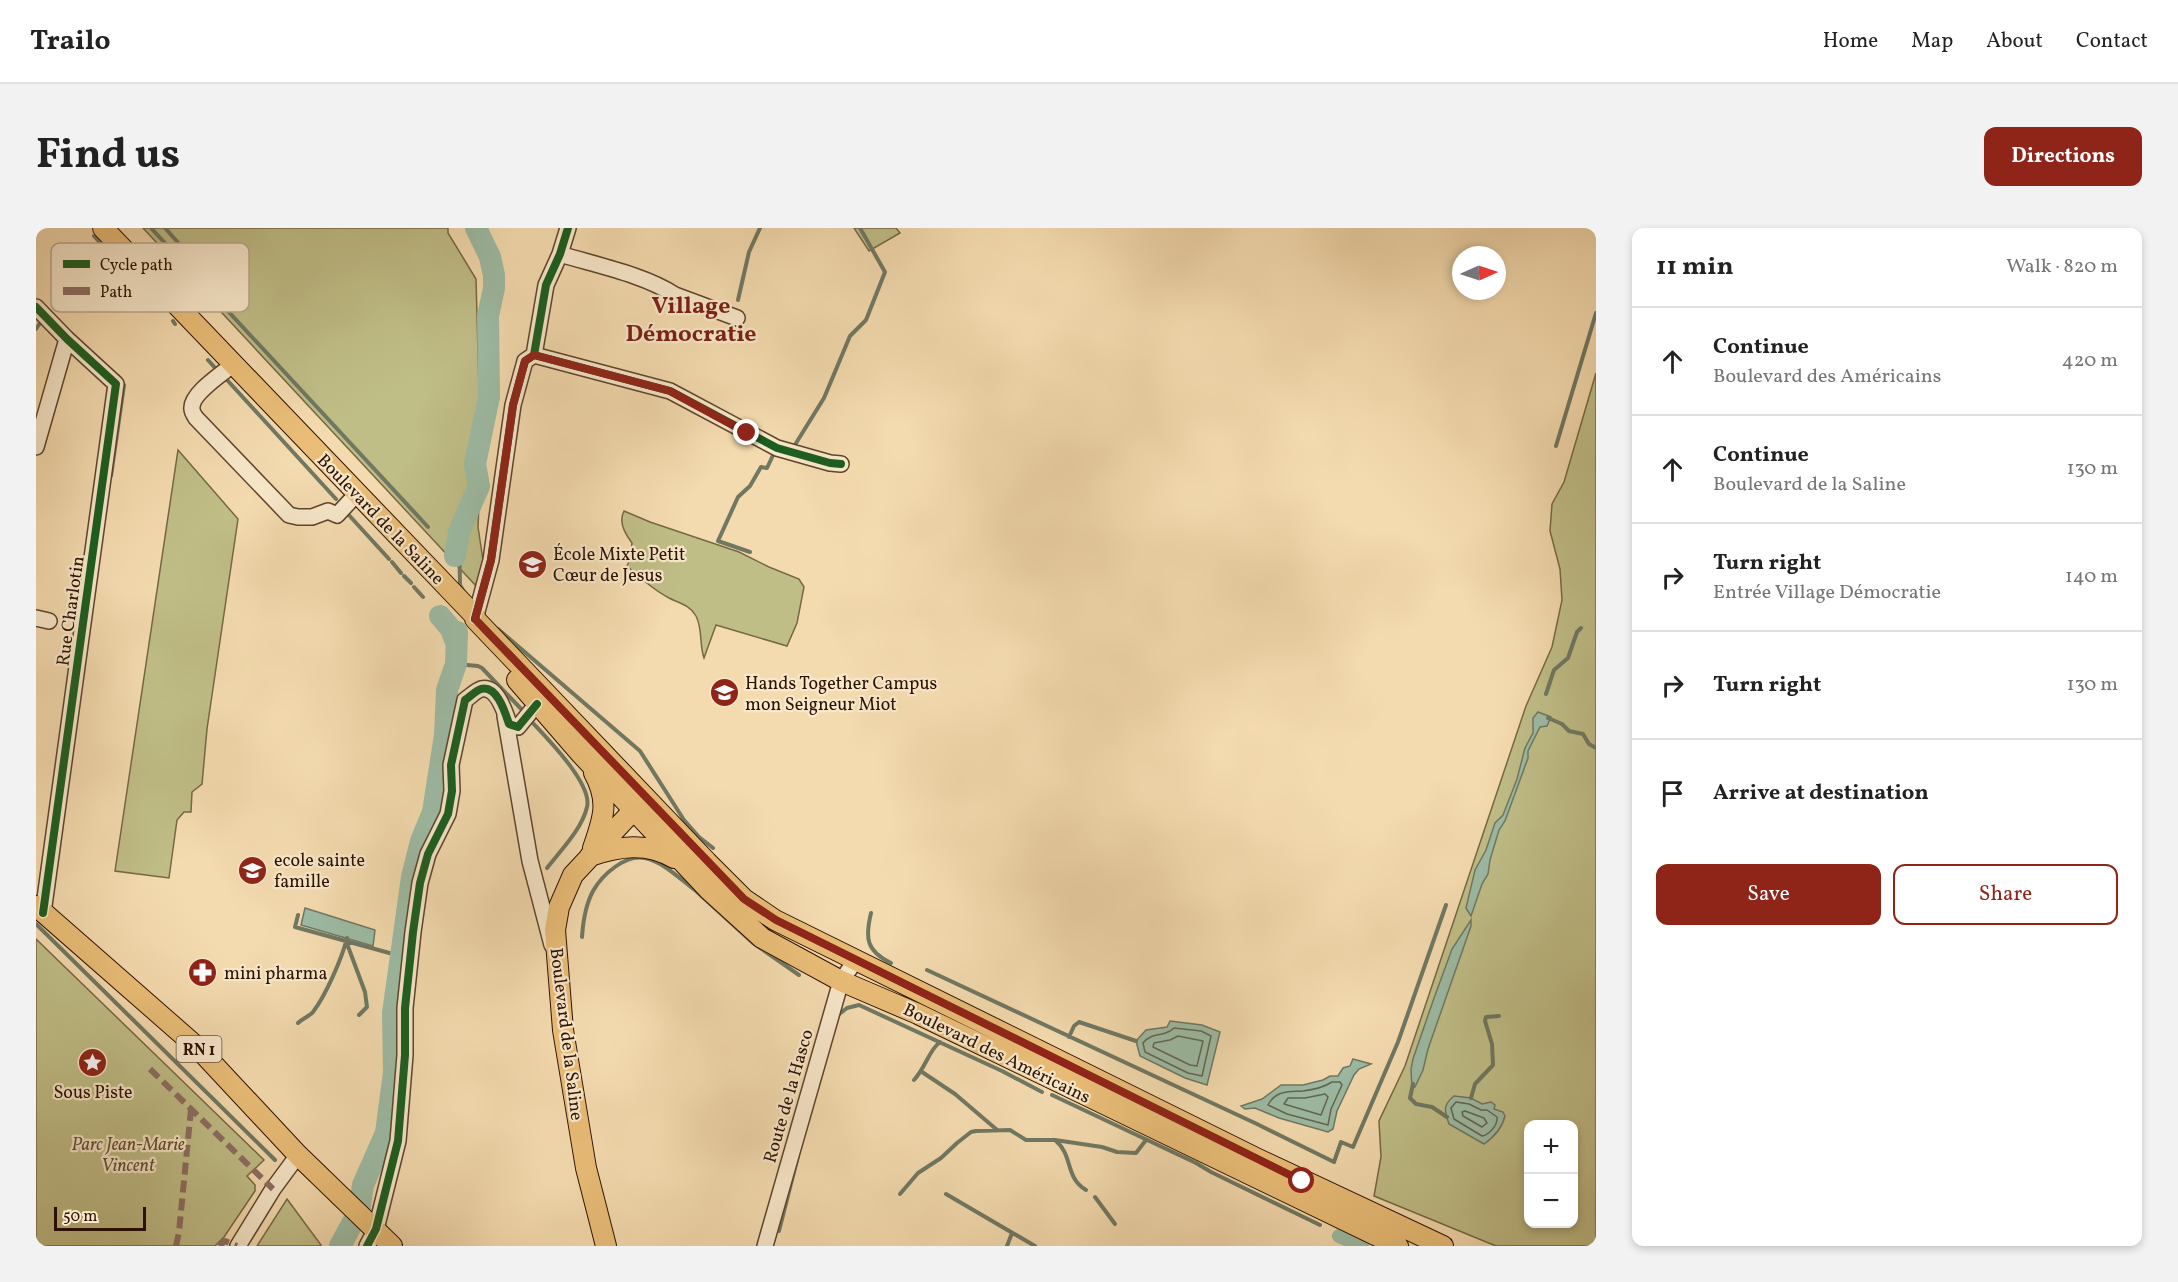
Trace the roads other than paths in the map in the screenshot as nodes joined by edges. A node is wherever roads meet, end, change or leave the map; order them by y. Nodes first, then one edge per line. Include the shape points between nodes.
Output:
1 (96, 228) edge
2 (103, 228) edge
3 (568, 228) edge
4 (111, 243) edge
5 (117, 243) edge
6 (561, 254) junction
7 (178, 312) edge
8 (181, 312) edge
9 (38, 313) edge
10 (737, 318) dead end
11 (67, 339) junction
12 (534, 355) junction
13 (230, 366) junction
14 (36, 447) edge
15 (841, 464) dead end
16 (351, 501) junction
17 (430, 579) junction
18 (471, 619) junction
19 (537, 704) junction
20 (505, 713) junction
21 (581, 754) junction
22 (639, 803) junction
23 (590, 856) junction
24 (687, 865) junction
25 (40, 909) edge
26 (556, 960) junction
27 (856, 960) junction
28 (841, 981) junction
29 (298, 1155) junction
30 (364, 1224) edge
31 (238, 1246) edge
32 (392, 1246) edge
33 (606, 1246) edge
34 (765, 1246) edge
35 (1398, 1246) edge
36 (1443, 1246) edge

1 - 4 main road, Boulevard de la Saline
2 - 5 main road, Boulevard de la Saline
3 - 6 street
6 - 10 street via 623,273
6 - 12 street via 546,285
7 - 13 main road, Boulevard de la Saline
8 - 17 main road, Boulevard de la Saline
9 - 11 street
11 - 14 street
11 - 25 street, Rue Charlotin via 116,384
12 - 15 street via 670,391 777,448
12 - 18 street via 525,361 513,405 491,560
13 - 16 main road, Boulevard de la Saline
13 - 16 street via 193,401 196,418 289,515 312,516 328,511 338,515
16 - 17 main road, Boulevard de la Saline
17 - 18 main road, Boulevard de la Saline
18 - 19 main road, Boulevard de la Saline
18 - 22 main road, Boulevard de la Saline
19 - 20 street via 518,727 509,724
19 - 21 main road, Boulevard de la Saline
20 - 26 street via 530,861
20 - 30 street via 490,690 479,690 465,700 451,765 448,814 428,854 412,932 398,1141
21 - 22 main road, Boulevard de la Saline
21 - 23 main road via 603,789 605,805
22 - 23 main road, Boulevard de la Saline
22 - 24 main road, Boulevard des Américains
22 - 27 main road, Boulevard des Américains via 744,899 776,920
23 - 24 main road via 644,846
23 - 26 main road, Boulevard de la Saline via 573,875 559,907
24 - 28 main road, Boulevard des Américains via 762,938
25 - 29 main road, RN 1 via 198,1048
26 - 33 main road, Boulevard de la Saline via 563,1030 586,1168
27 - 28 street, Route de la Hasco
27 - 36 main road, Boulevard des Américains via 1258,1160
28 - 34 street, Route de la Hasco
28 - 35 main road, Boulevard des Américains via 918,1014
29 - 30 main road, RN 1
29 - 31 street
30 - 32 main road, RN 1

